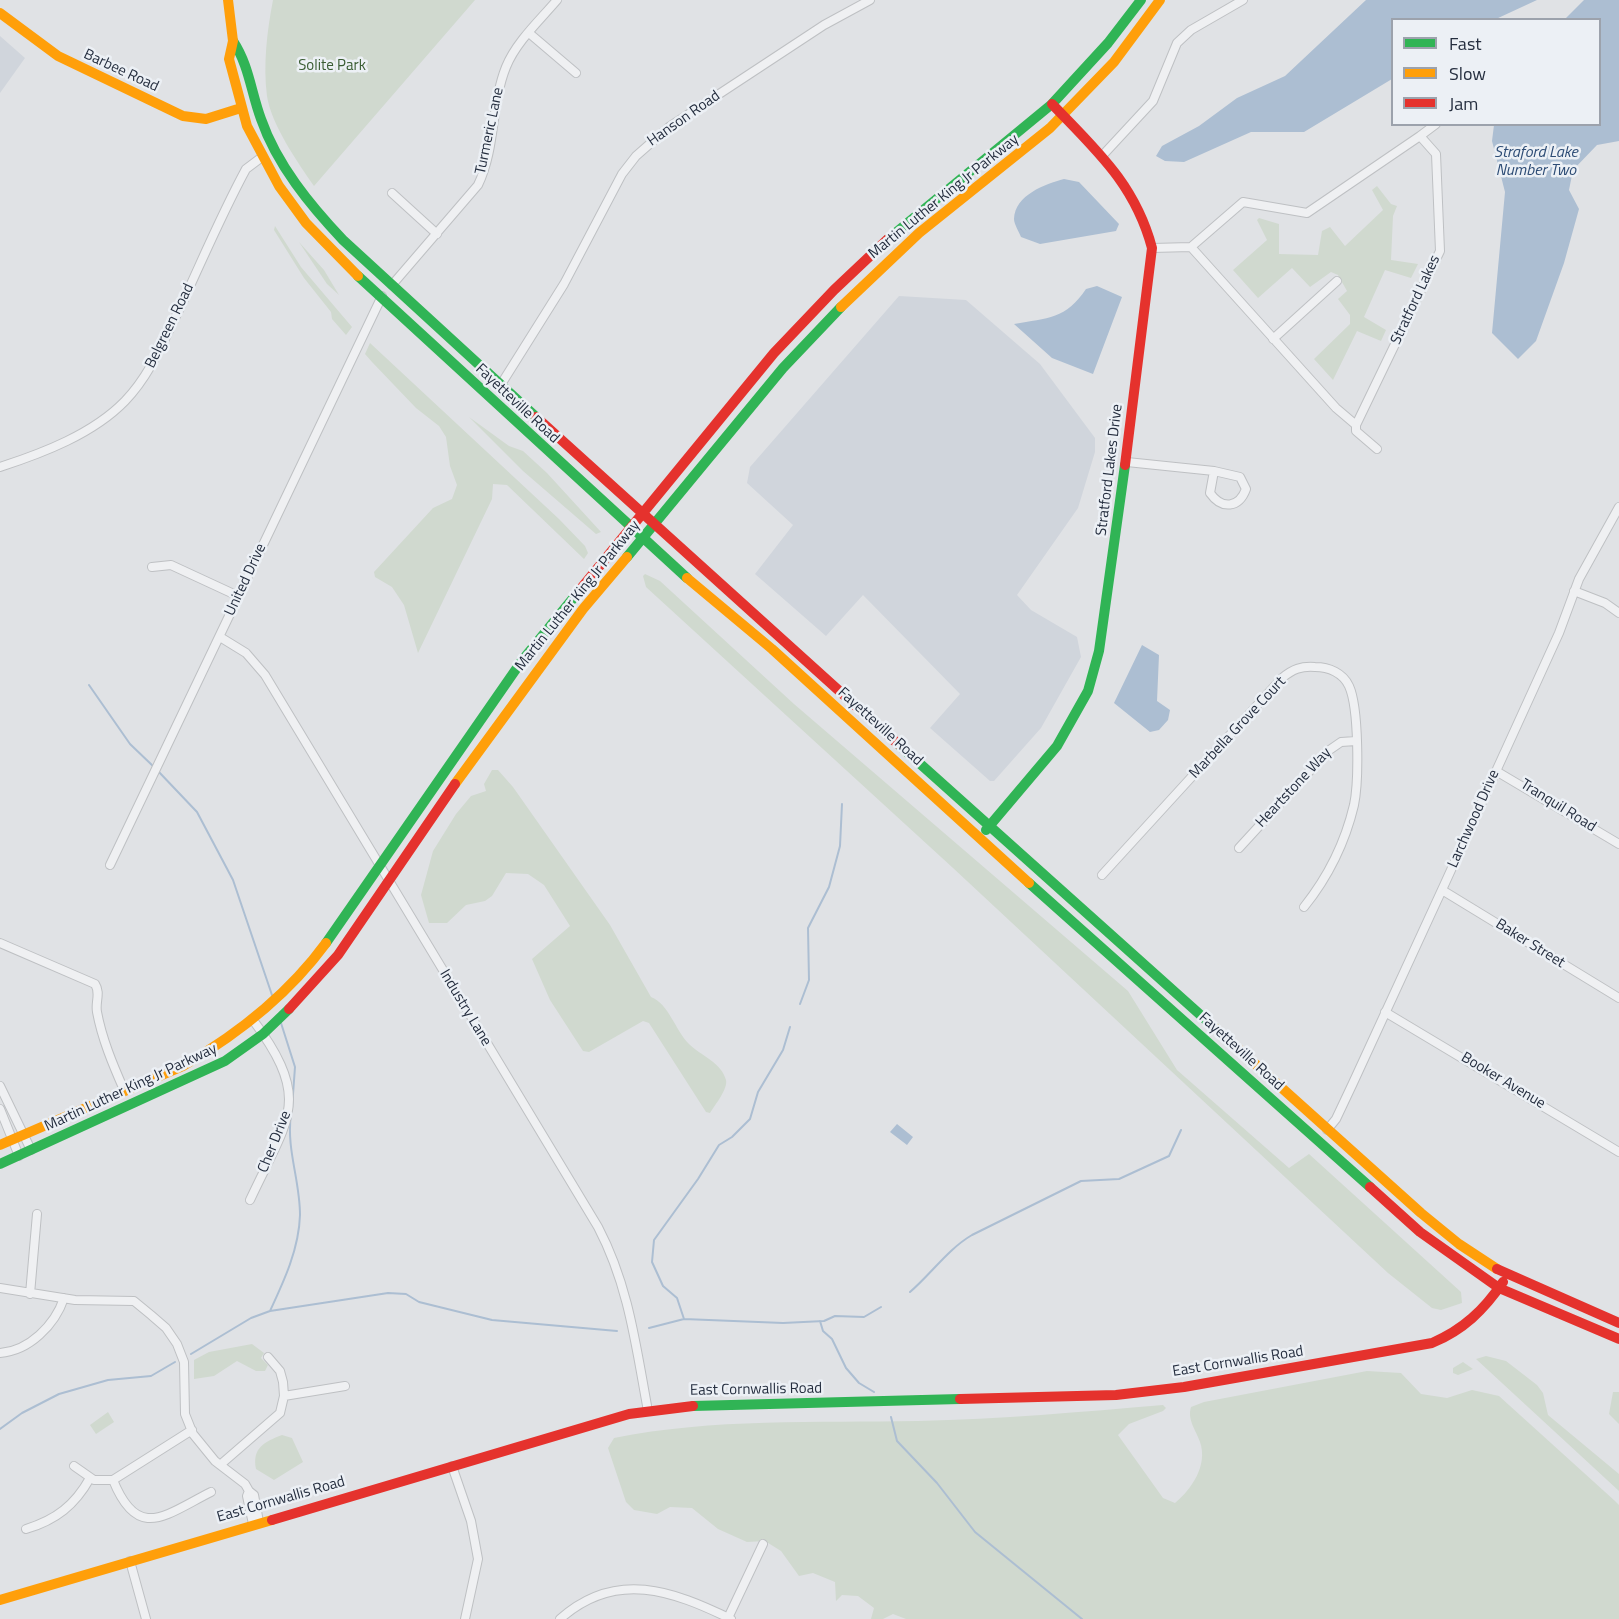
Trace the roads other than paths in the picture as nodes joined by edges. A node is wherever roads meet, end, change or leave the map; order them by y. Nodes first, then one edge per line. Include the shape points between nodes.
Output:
1 (228, 0) edge
2 (557, 0) edge
3 (870, 0) edge
4 (1140, 0) edge
5 (1160, 0) edge
6 (1243, 0) edge
7 (0, 13) edge
8 (530, 33) junction
9 (233, 41) junction
10 (576, 73) dead end
11 (1052, 104) junction
12 (241, 108) junction
13 (1063, 116) junction
14 (1433, 126) edge
15 (1420, 136) junction
16 (1101, 156) junction
17 (262, 157) junction
18 (392, 193) dead end
19 (437, 234) junction
20 (1191, 247) junction
21 (1152, 248) junction
22 (1337, 282) dead end
23 (392, 285) junction
24 (382, 297) junction
25 (1273, 339) junction
26 (500, 386) junction
27 (1356, 425) junction
28 (1377, 449) dead end
29 (1127, 462) junction
30 (0, 467) edge
31 (1214, 471) junction
32 (1619, 507) edge
33 (642, 514) junction
34 (654, 525) junction
35 (630, 528) junction
36 (642, 539) junction
37 (152, 567) dead end
38 (1574, 591) junction
39 (238, 596) junction
40 (1619, 613) edge
41 (220, 637) junction
42 (1356, 741) junction
43 (1496, 771) junction
44 (990, 826) junction
45 (979, 838) junction
46 (1619, 844) edge
47 (1239, 848) dead end
48 (110, 865) dead end
49 (379, 866) junction
50 (1102, 875) dead end
51 (389, 881) junction
52 (1442, 890) junction
53 (1304, 907) dead end
54 (0, 943) edge
55 (1619, 999) edge
56 (1385, 1012) junction
57 (253, 1020) junction
58 (263, 1034) junction
59 (1, 1089) edge
60 (124, 1090) junction
61 (0, 1109) edge
62 (1327, 1130) junction
63 (24, 1134) junction
64 (12, 1140) junction
65 (0, 1145) edge
66 (32, 1150) junction
67 (1619, 1152) edge
68 (19, 1156) junction
69 (0, 1164) edge
70 (250, 1200) dead end
71 (37, 1214) dead end
72 (1507, 1275) junction
73 (0, 1288) edge
74 (1499, 1288) junction
75 (30, 1294) junction
76 (64, 1298) junction
77 (1619, 1323) edge
78 (1619, 1339) edge
79 (0, 1353) edge
80 (268, 1357) dead end
81 (345, 1386) dead end
82 (284, 1396) junction
83 (648, 1411) junction
84 (192, 1430) junction
85 (220, 1465) junction
86 (74, 1466) dead end
87 (452, 1466) junction
88 (90, 1478) junction
89 (112, 1480) junction
90 (211, 1492) dead end
91 (256, 1523) junction
92 (26, 1529) dead end
93 (763, 1544) dead end
94 (130, 1561) junction
95 (0, 1600) edge
96 (730, 1618) edge
97 (146, 1619) edge
98 (465, 1619) edge
99 (560, 1619) edge

1 - 9 main road, Fayetteville Road
2 - 8 street, Turmeric Lane
3 - 26 street, Hanson Road via 824,25 669,127 636,156 622,174 555,300
4 - 11 main road, Martin Luther King Jr Parkway via 1108,44
5 - 13 main road, Martin Luther King Jr Parkway via 1114,62
6 - 16 street via 1191,30 1177,43 1153,101
7 - 12 main road, Barbee Road via 64,60 183,116 206,119
8 - 10 street
8 - 19 street, Turmeric Lane via 506,66 482,177
9 - 12 main road, Fayetteville Road via 229,59
9 - 23 main road, Fayetteville Road via 243,56 261,120 290,174 330,226
11 - 13 main road, Stratford Lakes Drive
11 - 33 main road, Martin Luther King Jr Parkway via 901,226 834,290 767,361
12 - 17 main road, Fayetteville Road
13 - 16 main road, Stratford Lakes Drive
13 - 34 main road, Martin Luther King Jr Parkway via 1021,154 919,233 834,313 783,368
14 - 15 street
15 - 20 street via 1308,213 1243,202
15 - 27 street, Stratford Lakes via 1436,154 1440,251
16 - 21 main road, Stratford Lakes Drive via 1132,191 1147,222
17 - 24 main road, Fayetteville Road via 306,223
17 - 30 street, Belgreen Road via 246,169 165,339 133,392 79,434
18 - 19 street
19 - 23 street, Turmeric Lane
20 - 21 street
20 - 25 street
21 - 29 main road, Stratford Lakes Drive
22 - 25 street
23 - 26 main road, Fayetteville Road
24 - 35 main road, Fayetteville Road
24 - 39 street, United Drive
25 - 27 street
26 - 33 main road, Fayetteville Road
27 - 28 street via 1356,431
29 - 31 street
29 - 44 main road, Stratford Lakes Drive via 1099,651 1088,691 1057,746
31 - 31 street via 1210,493 1215,501 1236,504 1246,489 1240,477
32 - 38 street, Larchwood Drive
33 - 34 main road, Fayetteville Road
33 - 35 main road, Martin Luther King Jr Parkway
34 - 36 main road, Martin Luther King Jr Parkway
34 - 44 main road, Fayetteville Road
35 - 36 main road, Fayetteville Road
35 - 49 main road, Martin Luther King Jr Parkway via 516,669
36 - 45 main road, Fayetteville Road via 772,649
36 - 51 main road, Martin Luther King Jr Parkway via 507,709
37 - 39 street via 171,565
38 - 40 street
38 - 43 street, Larchwood Drive
39 - 41 street, United Drive
41 - 48 street, United Drive
41 - 49 street, Industry Lane via 246,652 265,675
42 - 47 street, Heartstone Way via 1341,742 1328,751
42 - 50 street, Marbella Grove Court via 1348,684 1334,670 1297,668 1282,678
42 - 53 street, Marbella Grove Court via 1356,789 1349,822 1328,873
43 - 46 street, Tranquil Road
43 - 52 street, Larchwood Drive
44 - 45 main road, Stratford Lakes Drive
44 - 62 main road, Fayetteville Road
45 - 74 main road, Fayetteville Road via 1420,1232
49 - 51 street, Industry Lane
49 - 57 main road, Martin Luther King Jr Parkway via 310,965
51 - 58 main road, Martin Luther King Jr Parkway via 321,976
51 - 83 street, Industry Lane via 613,1256 630,1309
52 - 55 street, Baker Street
52 - 56 street, Larchwood Drive
54 - 60 street via 95,984 97,1012
56 - 62 street, Larchwood Drive via 1336,1119
56 - 67 street, Booker Avenue
57 - 58 street, Cher Drive
57 - 60 main road, Martin Luther King Jr Parkway via 183,1066
58 - 66 main road, Martin Luther King Jr Parkway via 199,1075
58 - 70 street, Cher Drive via 287,1078 290,1108
59 - 63 street
60 - 63 main road, Martin Luther King Jr Parkway
61 - 64 street
62 - 72 main road, Fayetteville Road via 1459,1244
63 - 64 main road, Martin Luther King Jr Parkway
63 - 66 street
64 - 65 main road, Martin Luther King Jr Parkway
64 - 68 street
66 - 68 main road, Martin Luther King Jr Parkway
68 - 69 main road, Martin Luther King Jr Parkway
71 - 75 street
72 - 74 main road, East Cornwallis Road
72 - 77 main road, Fayetteville Road
73 - 75 street
74 - 78 main road, Fayetteville Road
74 - 83 main road, East Cornwallis Road via 1473,1321 1432,1343 1184,1387 1116,1395 696,1406
75 - 76 street
76 - 79 street via 56,1317 39,1334 15,1350
76 - 84 street via 134,1302 166,1329 177,1344 185,1368 184,1404
80 - 82 street via 280,1371
81 - 82 street
82 - 85 street via 277,1417
83 - 87 main road, East Cornwallis Road
84 - 85 street
84 - 89 street
85 - 91 street via 245,1484
86 - 88 street
87 - 91 main road, East Cornwallis Road
87 - 98 street via 477,1550 478,1567
88 - 89 street
88 - 92 street via 64,1512
89 - 90 street via 125,1507 146,1518 160,1516
91 - 94 main road, East Cornwallis Road
93 - 96 street
94 - 95 main road, East Cornwallis Road
94 - 97 street
96 - 99 street via 660,1590 624,1589 585,1602

